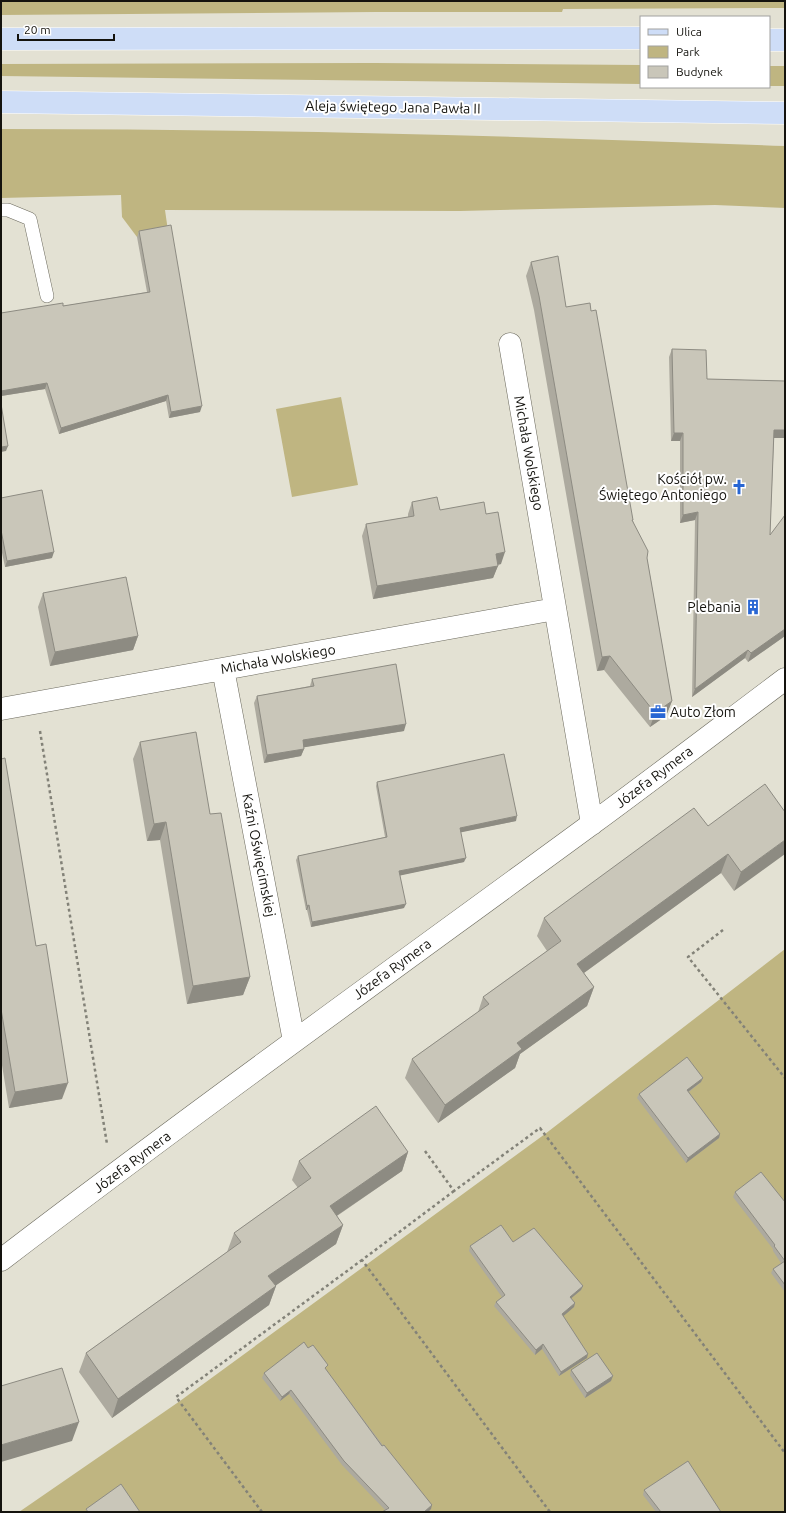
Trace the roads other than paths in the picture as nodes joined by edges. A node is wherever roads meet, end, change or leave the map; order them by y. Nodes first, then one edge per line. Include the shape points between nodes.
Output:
1 (640, 38) edge
2 (1, 39) edge
3 (770, 40) edge
4 (785, 40) edge
5 (1, 102) edge
6 (785, 113) edge
7 (1, 210) edge
8 (47, 296) dead end
9 (510, 344) dead end
10 (555, 609) junction
11 (223, 669) junction
12 (785, 679) edge
13 (1, 709) edge
14 (592, 824) junction
15 (294, 1041) junction
16 (1, 1260) edge

1 - 2 main road
3 - 4 main road
5 - 6 main road, Aleja świętego Jana Pawła II
7 - 8 lane via 8,210 30,219
9 - 10 street, Michała Wolskiego
10 - 11 street, Michała Wolskiego
10 - 14 street, Michała Wolskiego
11 - 13 street, Michała Wolskiego
11 - 15 street, Kaźni Oświęcimskiej
12 - 14 street, Józefa Rymera
14 - 15 street, Józefa Rymera
15 - 16 street, Józefa Rymera

